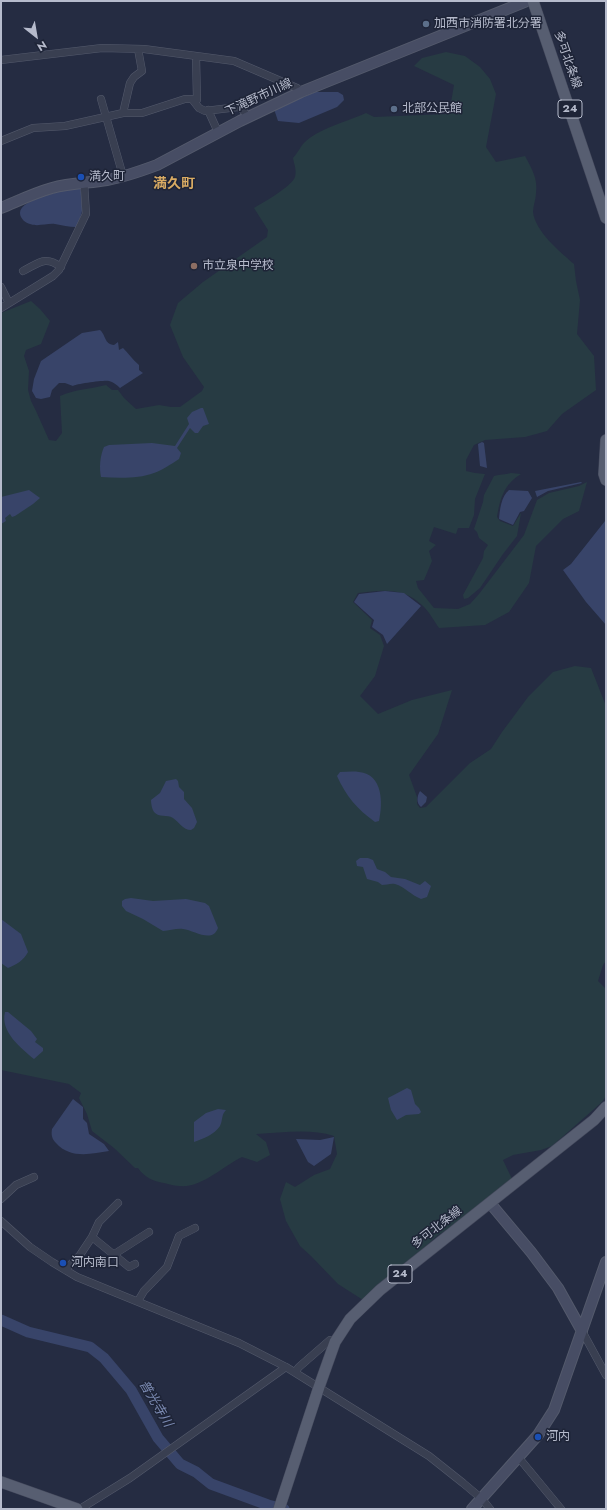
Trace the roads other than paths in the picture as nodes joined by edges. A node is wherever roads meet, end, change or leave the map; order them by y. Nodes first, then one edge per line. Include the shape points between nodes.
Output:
1 (527, 1) edge
2 (533, 1) edge
3 (138, 49) junction
4 (196, 56) junction
5 (1, 60) edge
6 (301, 92) junction
7 (101, 99) dead end
8 (195, 101) junction
9 (208, 110) junction
10 (123, 113) junction
11 (106, 117) junction
12 (248, 117) junction
13 (218, 132) junction
14 (1, 141) edge
15 (123, 176) junction
16 (84, 182) junction
17 (1, 208) edge
18 (606, 218) edge
19 (60, 267) junction
20 (23, 271) dead end
21 (1, 287) edge
22 (9, 303) junction
23 (1, 308) edge
24 (606, 440) edge
25 (606, 480) edge
26 (606, 1107) edge
27 (34, 1177) dead end
28 (1, 1199) edge
29 (118, 1203) dead end
30 (490, 1203) junction
31 (1, 1221) edge
32 (195, 1228) dead end
33 (150, 1232) dead end
34 (92, 1237) junction
35 (113, 1255) junction
36 (606, 1262) edge
37 (135, 1264) dead end
38 (64, 1269) junction
39 (57, 1274) dead end
40 (138, 1301) junction
41 (582, 1331) junction
42 (335, 1342) junction
43 (286, 1367) junction
44 (295, 1372) junction
45 (606, 1375) edge
46 (319, 1387) junction
47 (519, 1458) junction
48 (1, 1482) edge
49 (482, 1499) junction
50 (280, 1506) edge
51 (63, 1507) edge
52 (77, 1509) edge
53 (80, 1509) edge
54 (472, 1509) edge
55 (490, 1509) edge
56 (561, 1509) edge

1 - 6 main road, 下滝野市川線
2 - 18 main road, 多可北条線 / 24
3 - 4 street
3 - 5 street via 102,48
3 - 10 street via 142,71 130,83
4 - 6 street via 234,61
4 - 8 street
6 - 12 main road, 下滝野市川線
7 - 11 street
8 - 9 street via 200,108
8 - 10 street via 185,99 142,113
9 - 12 street via 238,107
9 - 13 street
10 - 11 street
11 - 14 street via 65,126 33,128
11 - 15 street
12 - 13 main road, 下滝野市川線
13 - 15 main road, 下滝野市川線 via 157,165
15 - 16 main road, 下滝野市川線
16 - 17 main road, 下滝野市川線 via 53,188
16 - 19 street via 86,214
19 - 20 street via 50,260
19 - 22 street via 53,276
21 - 22 street
22 - 23 street
24 - 25 main road
26 - 30 main road, 多可北条線 / 24 via 594,1120
27 - 28 street via 16,1185
29 - 34 street via 96,1225
30 - 41 main road via 558,1288
30 - 42 main road, 多可北条線 / 24 via 380,1290 350,1319
31 - 38 street via 30,1247
32 - 40 street via 179,1236 167,1267
33 - 35 street
34 - 35 street
34 - 38 street via 80,1255
35 - 37 street via 129,1268
36 - 41 main road
38 - 39 street
38 - 40 street via 77,1277
40 - 43 street via 239,1343
41 - 45 street
41 - 47 main road via 554,1410
42 - 44 street via 330,1340
42 - 46 main road, 多可北条線 / 24
43 - 44 street
43 - 53 street via 130,1478
44 - 46 street
46 - 49 street via 429,1456
46 - 50 main road, 多可北条線 / 24
47 - 49 main road
47 - 56 street
48 - 51 main road
49 - 54 main road
49 - 55 street
51 - 52 main road

